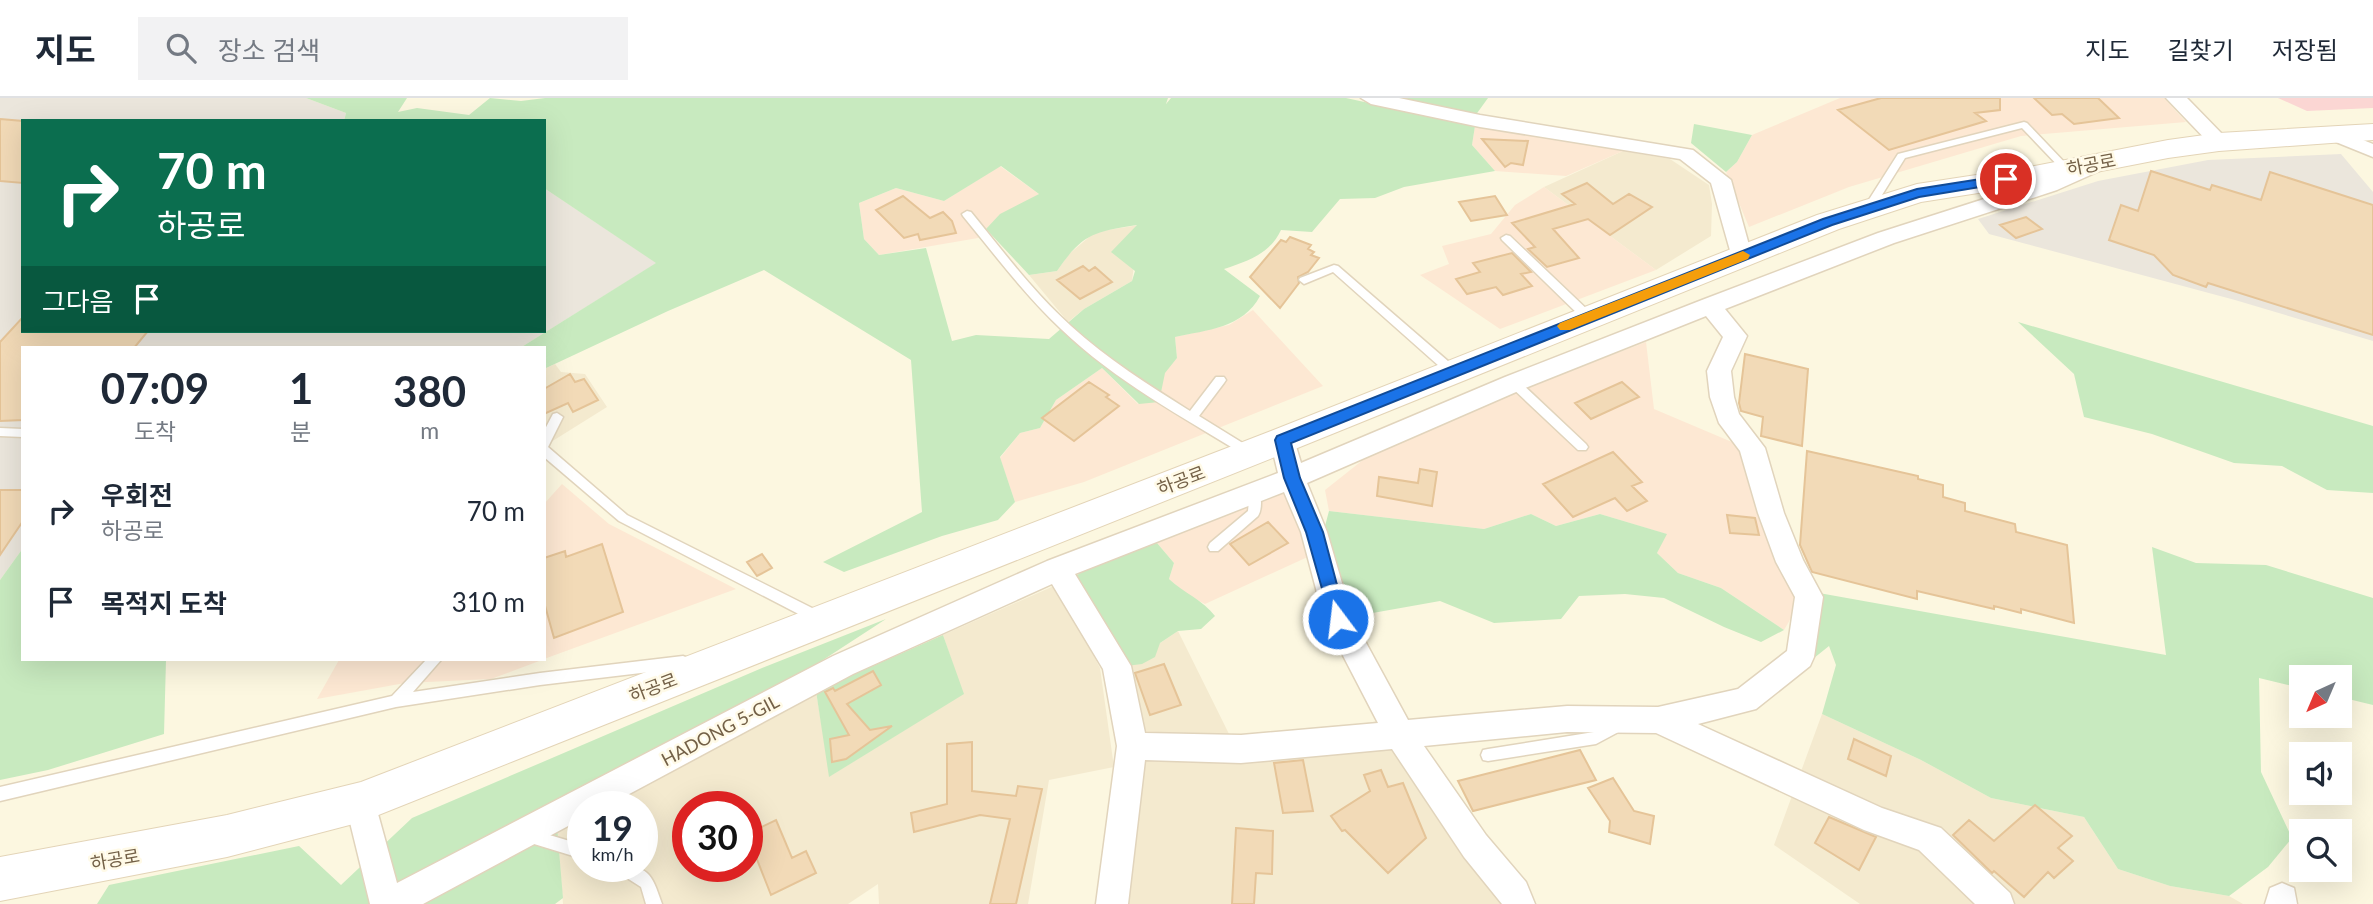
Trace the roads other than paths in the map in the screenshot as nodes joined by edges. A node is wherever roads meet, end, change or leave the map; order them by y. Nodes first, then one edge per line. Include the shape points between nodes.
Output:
1 (1371, 98) edge
2 (2176, 98) edge
3 (2355, 134) edge
4 (2219, 142) junction
5 (2373, 151) edge
6 (2107, 161) junction
7 (2066, 169) junction
8 (1868, 209) junction
9 (967, 214) dead end
10 (1506, 237) dead end
11 (1741, 256) junction
12 (1304, 280) dead end
13 (1710, 306) junction
14 (1588, 317) junction
15 (1452, 371) junction
16 (1220, 380) dead end
17 (1514, 383) junction
18 (558, 417) dead end
19 (1192, 417) junction
20 (0, 432) edge
21 (21, 433) edge
22 (546, 440) edge
23 (1266, 446) junction
24 (1583, 447) dead end
25 (546, 452) edge
26 (1292, 478) junction
27 (1254, 493) junction
28 (1214, 547) dead end
29 (1057, 569) junction
30 (824, 621) junction
31 (735, 655) junction
32 (433, 661) edge
33 (396, 701) junction
34 (1628, 720) junction
35 (1658, 720) junction
36 (1401, 735) junction
37 (1132, 746) junction
38 (1488, 755) dead end
39 (0, 794) edge
40 (361, 802) junction
41 (523, 834) junction
42 (567, 847) edge
43 (0, 879) edge
44 (646, 882) edge
45 (388, 904) edge
46 (654, 904) edge
47 (1112, 904) edge
48 (1519, 904) edge
49 (1998, 904) edge

1 - 11 street via 1480,121 1686,154 1721,180
2 - 4 street
3 - 4 main road, 하공로
3 - 5 street
4 - 6 main road, 하공로
6 - 7 main road, 하공로
6 - 13 street, HADONG 5-GIL
7 - 8 main road, 하공로 via 1917,193
7 - 8 lane via 2024,125 1901,156
8 - 11 main road, 하공로
9 - 19 lane via 1081,341
10 - 14 lane
11 - 14 main road, 하공로
12 - 15 lane via 1334,268
13 - 17 street, HADONG 5-GIL
13 - 35 street via 1735,336 1719,371 1728,416 1752,448 1790,562 1810,597 1800,657 1746,700
14 - 15 main road, 하공로
15 - 23 main road, 하공로
16 - 19 lane
17 - 24 lane
17 - 26 street, HADONG 5-GIL
18 - 22 lane
19 - 23 lane
20 - 21 lane
23 - 26 street
23 - 30 main road, 하공로
25 - 30 lane via 623,518
26 - 27 street, HADONG 5-GIL
26 - 36 street via 1314,532 1338,619
27 - 28 lane via 1254,513
27 - 29 street, HADONG 5-GIL
29 - 37 street via 1117,666
29 - 41 street, HADONG 5-GIL via 842,665
30 - 31 main road, 하공로
31 - 33 lane
31 - 40 main road, 하공로
32 - 33 lane
33 - 39 lane
34 - 35 street
34 - 36 street via 1567,719
34 - 38 lane via 1596,738
35 - 49 street via 1875,820 1930,839
36 - 37 street via 1241,748
36 - 48 street
37 - 47 street
40 - 43 main road, 하공로 via 293,822 130,857
40 - 45 street
41 - 42 lane
41 - 45 street, HADONG 5-GIL
44 - 46 lane

